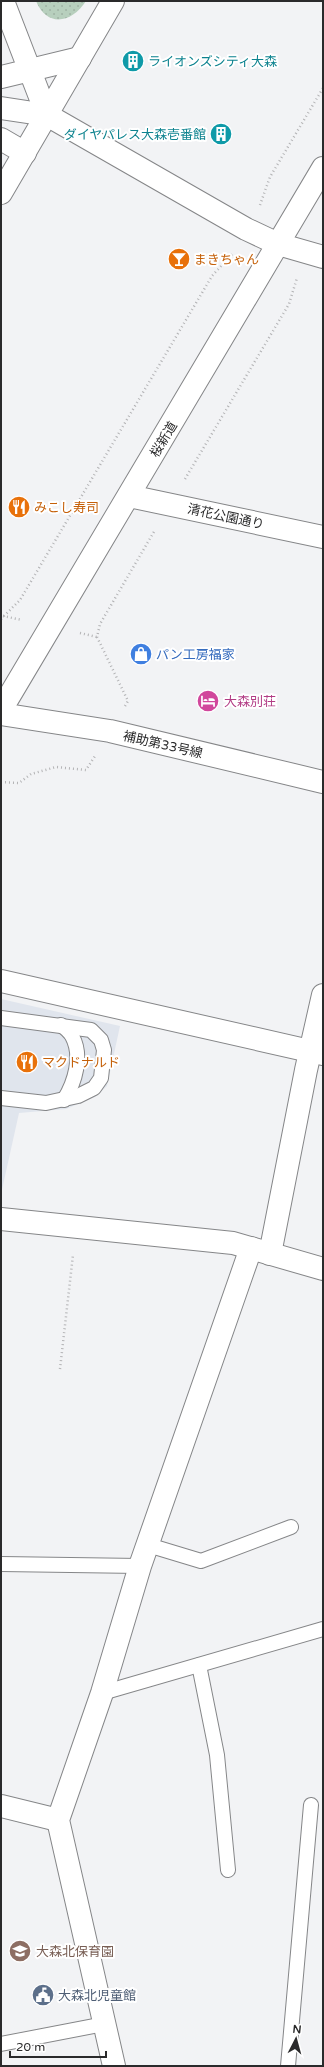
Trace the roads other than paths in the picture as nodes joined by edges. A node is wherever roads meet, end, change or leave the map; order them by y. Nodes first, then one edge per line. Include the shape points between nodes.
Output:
1 (3, 1) edge
2 (113, 1) edge
3 (80, 58) junction
4 (30, 69) junction
5 (1, 77) edge
6 (1, 108) edge
7 (47, 115) junction
8 (1, 139) edge
9 (25, 153) junction
10 (323, 168) edge
11 (1, 193) edge
12 (278, 244) junction
13 (323, 257) edge
14 (129, 496) junction
15 (323, 537) edge
16 (1, 710) edge
17 (1, 714) edge
18 (323, 782) edge
19 (1, 981) edge
20 (323, 995) edge
21 (1, 1018) edge
22 (61, 1025) junction
23 (316, 1052) edge
24 (1, 1098) edge
25 (64, 1100) junction
26 (1, 1219) edge
27 (260, 1251) junction
28 (323, 1269) edge
29 (291, 1527) dead end
30 (148, 1545) junction
31 (1, 1564) edge
32 (140, 1566) junction
33 (323, 1629) edge
34 (199, 1665) junction
35 (102, 1693) junction
36 (311, 1805) dead end
37 (1, 1806) edge
38 (58, 1820) junction
39 (228, 1870) dead end
40 (104, 2024) junction
41 (1, 2044) edge
42 (114, 2066) edge
43 (288, 2066) edge

1 - 4 street
2 - 3 street
3 - 4 street
3 - 7 street
4 - 5 street
4 - 7 street
6 - 7 street
7 - 9 street
7 - 12 street via 246,229
8 - 9 street
9 - 11 street
10 - 12 street, 桜新道
12 - 13 street
12 - 14 street, 桜新道
14 - 15 street, 清花公園通り
14 - 16 street, 桜新道
17 - 18 street, 補助第33号線 via 110,732
19 - 23 street
20 - 23 street
21 - 22 lane
22 - 25 lane via 72,1036 77,1066 70,1090
22 - 25 lane via 91,1030 101,1040 104,1050 101,1078 94,1088
23 - 27 street
24 - 25 lane via 46,1103
26 - 27 street via 233,1243
27 - 28 street
27 - 30 street
29 - 30 lane via 201,1561
30 - 32 street
31 - 32 lane
32 - 35 street
33 - 34 lane
34 - 35 lane
34 - 39 lane via 217,1755
35 - 38 street
36 - 43 lane
37 - 38 street
38 - 40 street
40 - 41 lane
40 - 42 street

